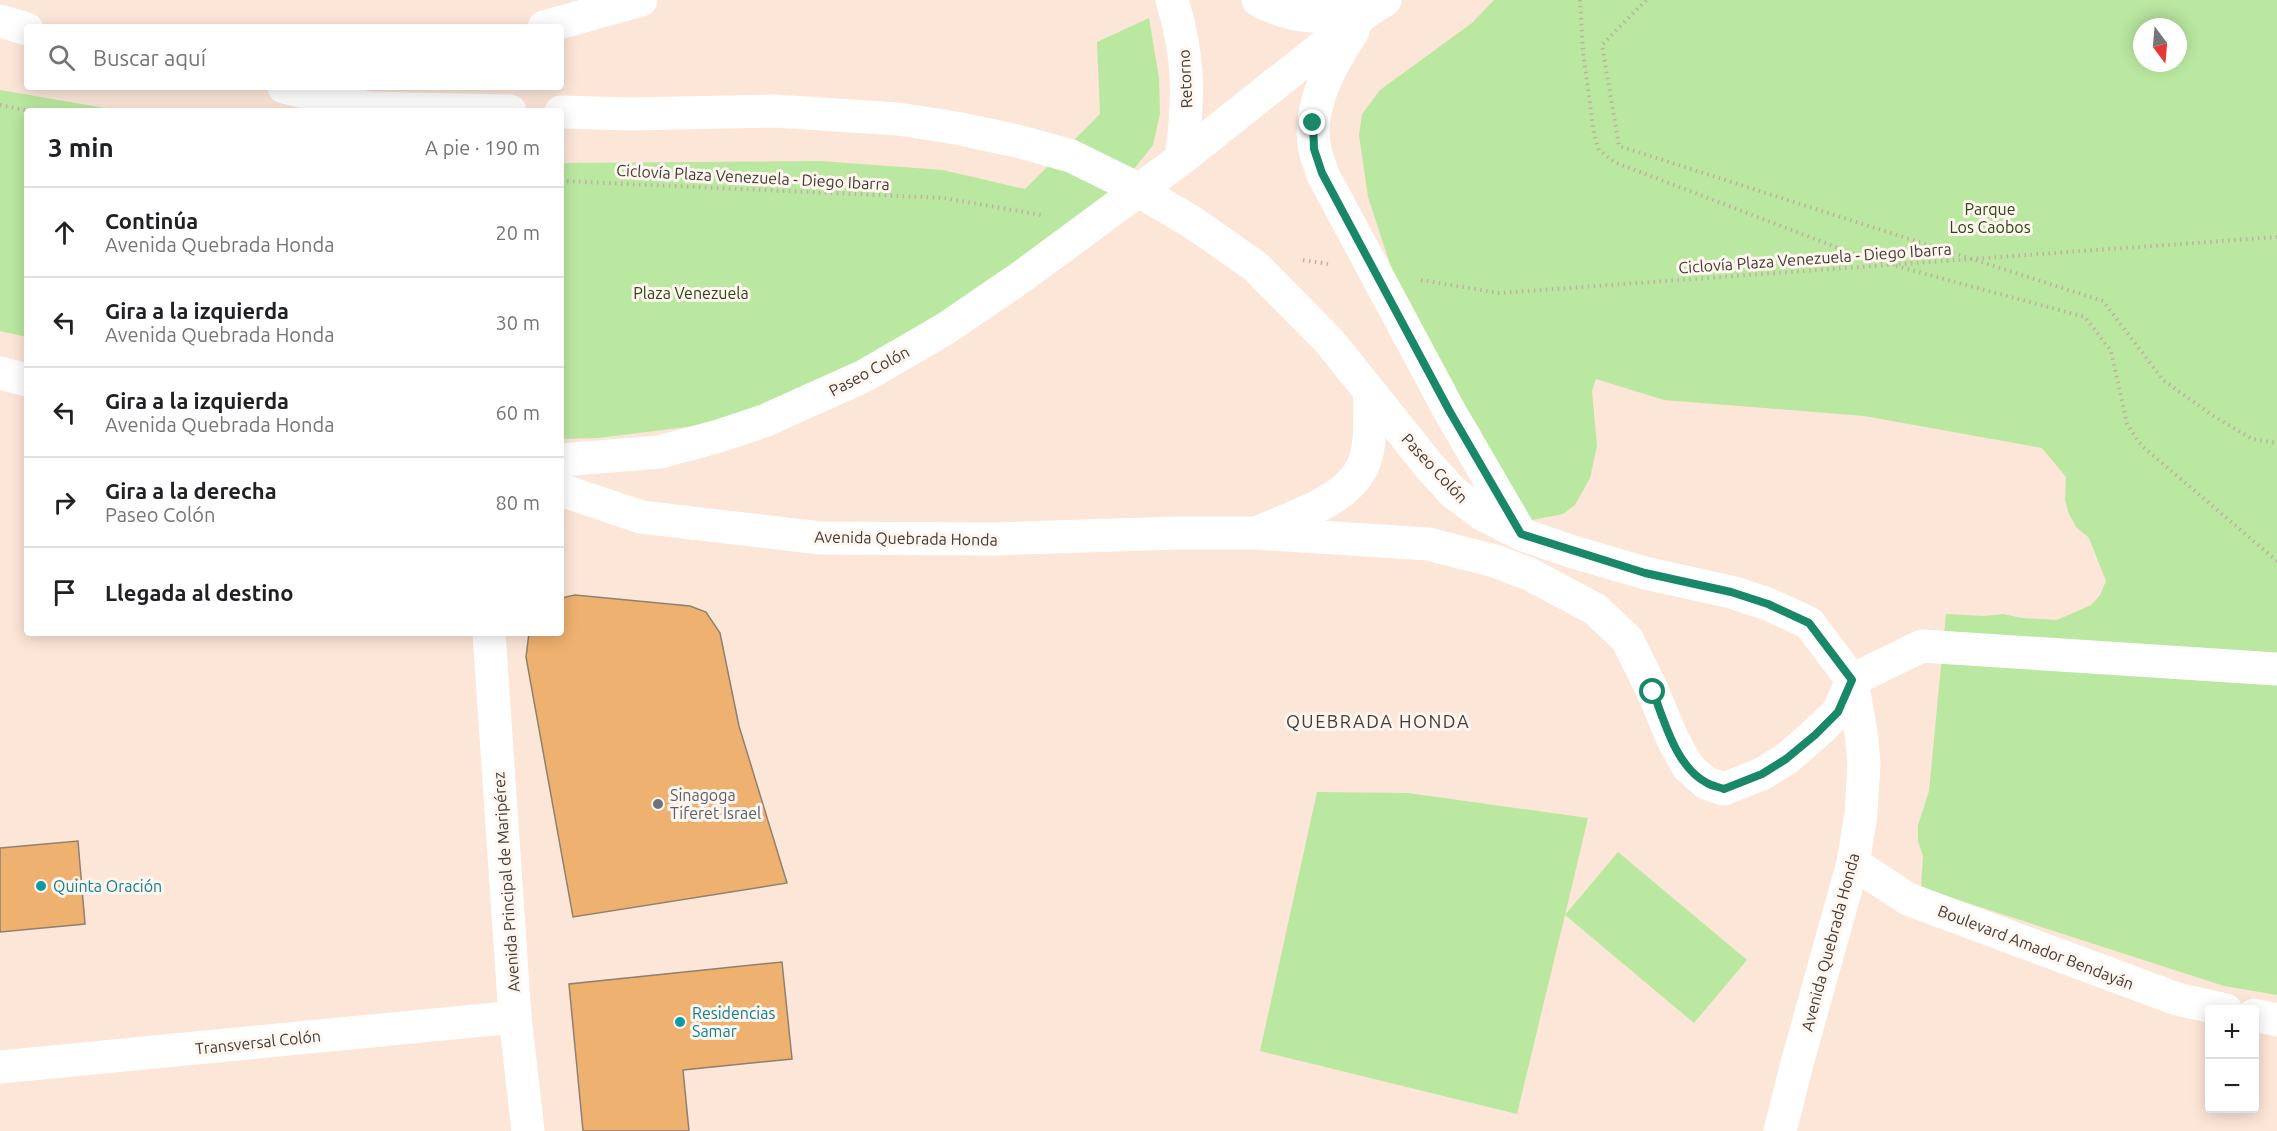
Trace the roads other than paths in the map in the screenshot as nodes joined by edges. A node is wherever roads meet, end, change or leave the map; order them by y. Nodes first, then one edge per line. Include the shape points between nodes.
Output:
1 (641, 0) edge
2 (1172, 0) edge
3 (1258, 0) edge
4 (1375, 6) edge
5 (0, 21) edge
6 (555, 24) edge
7 (24, 28) edge
8 (296, 90) edge
9 (368, 108) edge
10 (564, 112) edge
11 (1181, 159) junction
12 (0, 373) edge
13 (24, 379) edge
14 (1370, 394) junction
15 (564, 460) edge
16 (564, 491) edge
17 (1256, 533) junction
18 (1521, 534) junction
19 (489, 636) edge
20 (2277, 669) edge
21 (1852, 680) junction
22 (1853, 864) junction
23 (2205, 1005) edge
24 (2259, 1016) edge
25 (515, 1017) junction
26 (2277, 1020) edge
27 (0, 1067) edge
28 (528, 1131) edge
29 (1780, 1131) edge

1 - 6 street
2 - 11 street, Retorno via 1186,62 1188,109
3 - 4 street via 1298,16 1336,16
4 - 11 street, Paseo Colón
4 - 18 street, Paseo Colón via 1339,52 1320,93 1313,123 1314,149 1322,173 1422,360
5 - 7 street
8 - 9 street
10 - 14 street, Paseo Colón via 775,111 898,119 1017,141 1071,156 1195,224 1256,267 1330,342
11 - 15 street, Paseo Colón via 1024,275 864,376 764,421 719,436 660,452
12 - 13 street
14 - 17 street, Avenida Quebrada Honda via 1369,437 1364,462 1353,483 1335,497
14 - 18 street, Paseo Colón via 1454,493 1482,514
16 - 17 street, Avenida Quebrada Honda via 641,517 820,538
17 - 21 street, Avenida Quebrada Honda via 1428,544 1495,561 1566,593 1595,609 1627,639 1688,767 1706,783 1724,789 1762,774 1815,735 1838,712
18 - 21 street, Avenida Quebrada Honda via 1645,573 1768,604 1809,623
19 - 25 street, Avenida Principal de Maripérez
20 - 21 street via 1922,646
21 - 22 street, Avenida Quebrada Honda via 1864,762
22 - 23 street, Boulevard Amador Bendayán via 1908,898 2176,999
22 - 29 street, Avenida Quebrada Honda
24 - 26 street
25 - 27 street, Transversal Colón
25 - 28 street, Avenida Principal de Maripérez

